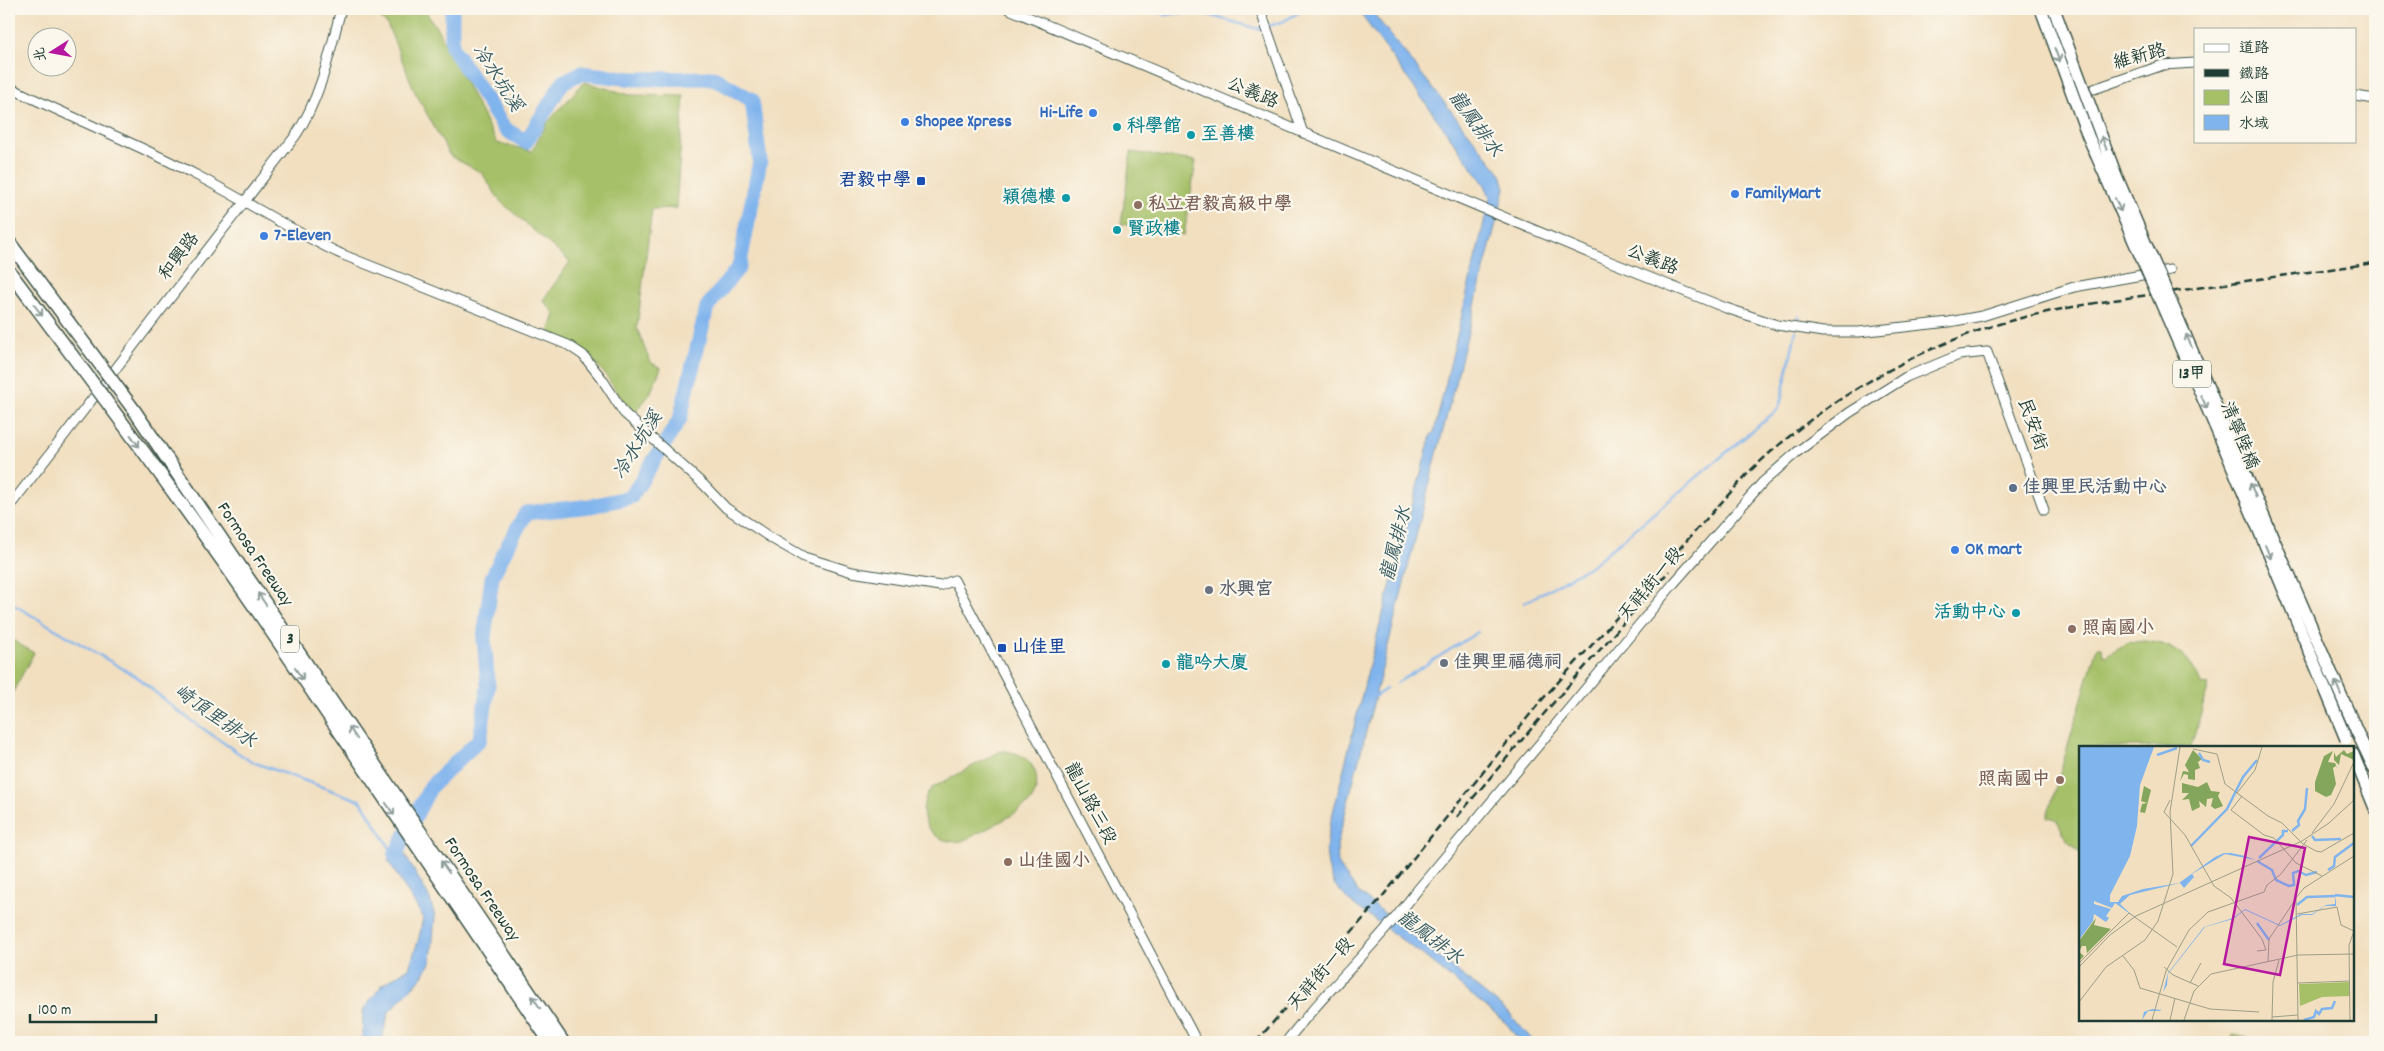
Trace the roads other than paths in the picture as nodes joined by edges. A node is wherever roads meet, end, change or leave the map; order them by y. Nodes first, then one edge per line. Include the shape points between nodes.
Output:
1 (341, 9) edge
2 (1009, 9) edge
3 (1260, 9) edge
4 (2041, 9) edge
5 (2054, 9) edge
6 (2194, 63) edge
7 (9, 87) edge
8 (2094, 89) dead end
9 (2356, 96) edge
10 (2375, 99) edge
11 (1302, 133) junction
12 (244, 202) junction
13 (9, 242) edge
14 (2170, 270) dead end
15 (9, 272) edge
16 (1987, 352) joint
17 (9, 507) edge
18 (2044, 510) dead end
19 (2348, 743) edge
20 (2354, 756) edge
21 (2375, 770) edge
22 (2375, 808) edge
23 (550, 1042) edge
24 (564, 1042) edge
25 (1197, 1042) edge
26 (1286, 1042) edge

1 - 12 street, 和興路 via 309,115
2 - 11 street, 公義路
3 - 11 street
4 -> 19 main road, 清寧陸橋 / 13甲, bridge via 2088,136 2226,451
21 -> 5 main road, 清寧陸橋 / 13甲, bridge via 2116,173
6 - 8 street, 維新路 via 2163,65
7 - 12 street via 145,149
9 - 10 street
11 - 14 street, 公義路 via 1726,308 1804,330 1859,332 1949,322 1982,316 2074,287
12 - 17 street, 和興路
12 - 25 street, 龍山路三段 via 342,254 568,345 582,355 602,379 624,413 726,508 804,557 852,572 896,580 940,586 954,580
24 -> 13 highway, Formosa Freeway / 3, bridge via 134,410
15 -> 23 highway, Formosa Freeway / 3, bridge via 121,420 262,618
16 - 18 street, 民安街
16 - 26 street, 天祥街一段 via 1959,354 1906,377 1849,413 1763,482 1414,892 1400,913
20 - 22 main road

